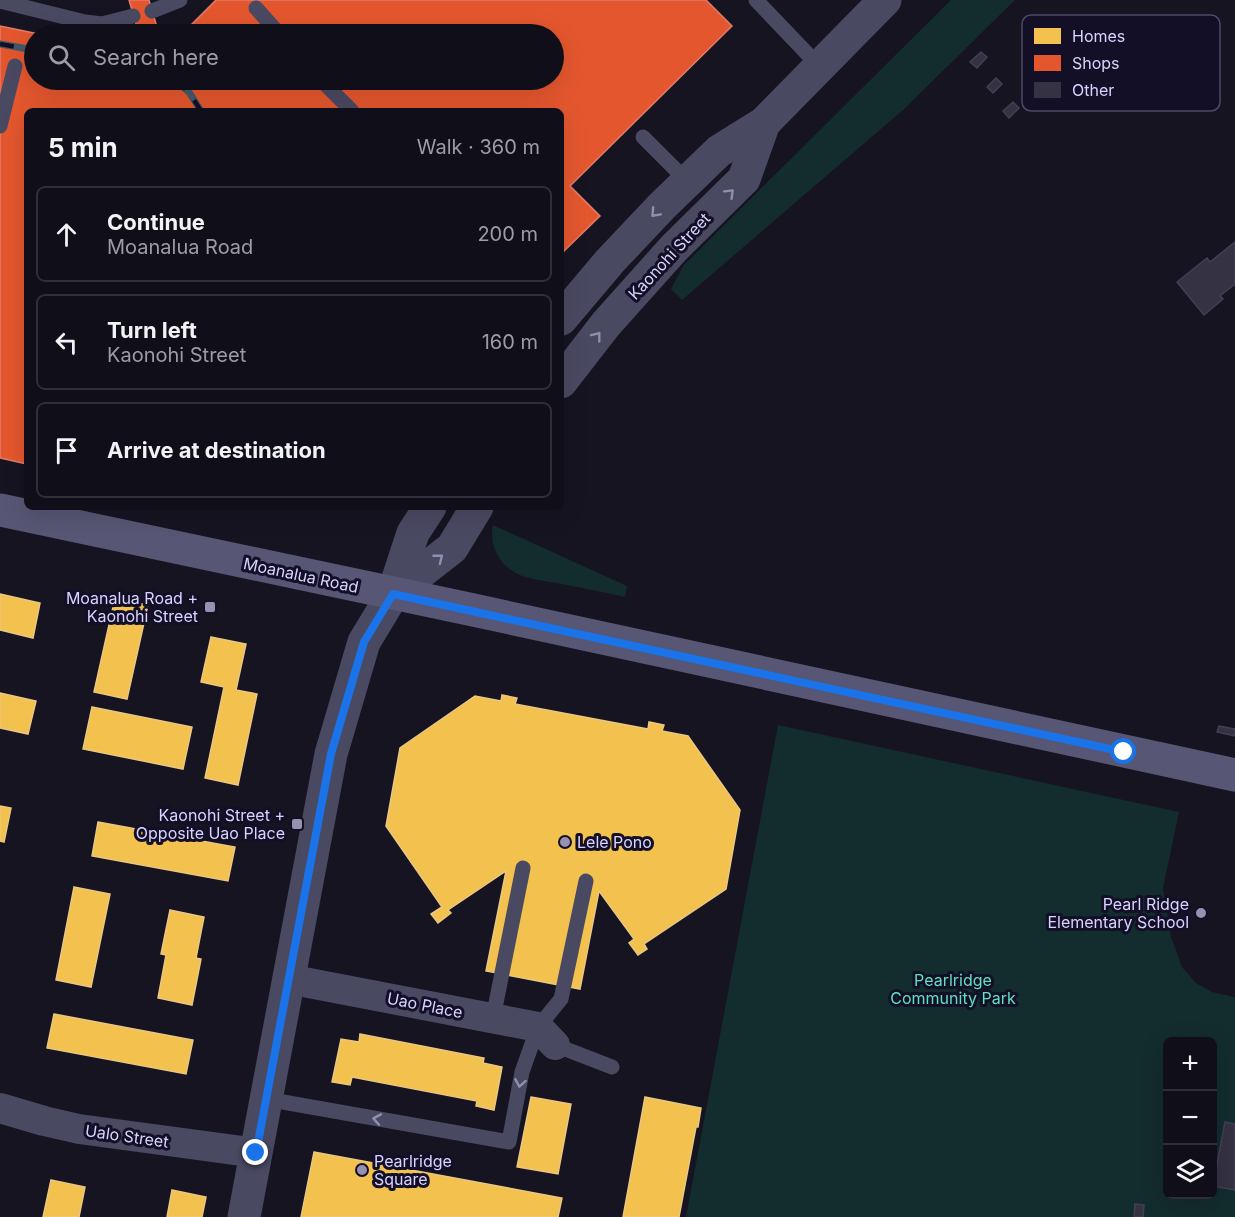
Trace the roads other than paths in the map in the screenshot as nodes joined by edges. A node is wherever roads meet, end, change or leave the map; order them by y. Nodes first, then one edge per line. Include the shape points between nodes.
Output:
1 (180, 0) edge
2 (756, 0) edge
3 (885, 0) edge
4 (0, 1) edge
5 (256, 8) dead end
6 (152, 11) dead end
7 (134, 16) dead end
8 (270, 24) edge
9 (15, 66) dead end
10 (819, 66) junction
11 (331, 90) edge
12 (349, 108) edge
13 (764, 123) junction
14 (0, 126) edge
15 (643, 136) dead end
16 (687, 181) junction
17 (564, 315) edge
18 (564, 378) edge
19 (0, 510) edge
20 (428, 510) edge
21 (475, 510) edge
22 (393, 594) junction
23 (1235, 775) edge
24 (523, 868) dead end
25 (586, 881) dead end
26 (288, 979) junction
27 (493, 1018) junction
28 (547, 1036) junction
29 (612, 1067) dead end
30 (266, 1099) junction
31 (0, 1108) edge
32 (256, 1153) junction
33 (244, 1217) edge

1 - 6 lane
2 - 10 lane
3 - 10 street, Kaonohi Street
4 - 7 lane via 102,24
5 - 8 lane
9 - 14 lane
10 - 13 street, Kaonohi Street
11 - 12 lane
13 - 16 street, Kaonohi Street via 719,151
18 -> 13 street, Kaonohi Street via 674,248 744,179
15 - 16 lane
16 -> 17 street, Kaonohi Street
19 - 22 main road, Moanalua Road
20 - 22 street via 413,533
22 -> 21 street via 452,548
22 - 23 main road, Moanalua Road
22 - 26 street via 364,642 331,754
24 - 27 lane
25 - 28 lane via 561,999
26 - 27 street, Uao Place
26 - 30 street
27 - 28 street, Uao Place
28 - 29 lane
28 -> 30 lane via 522,1072 509,1142
30 - 32 street
31 - 32 street, Ualo Street via 79,1129
32 - 33 street

